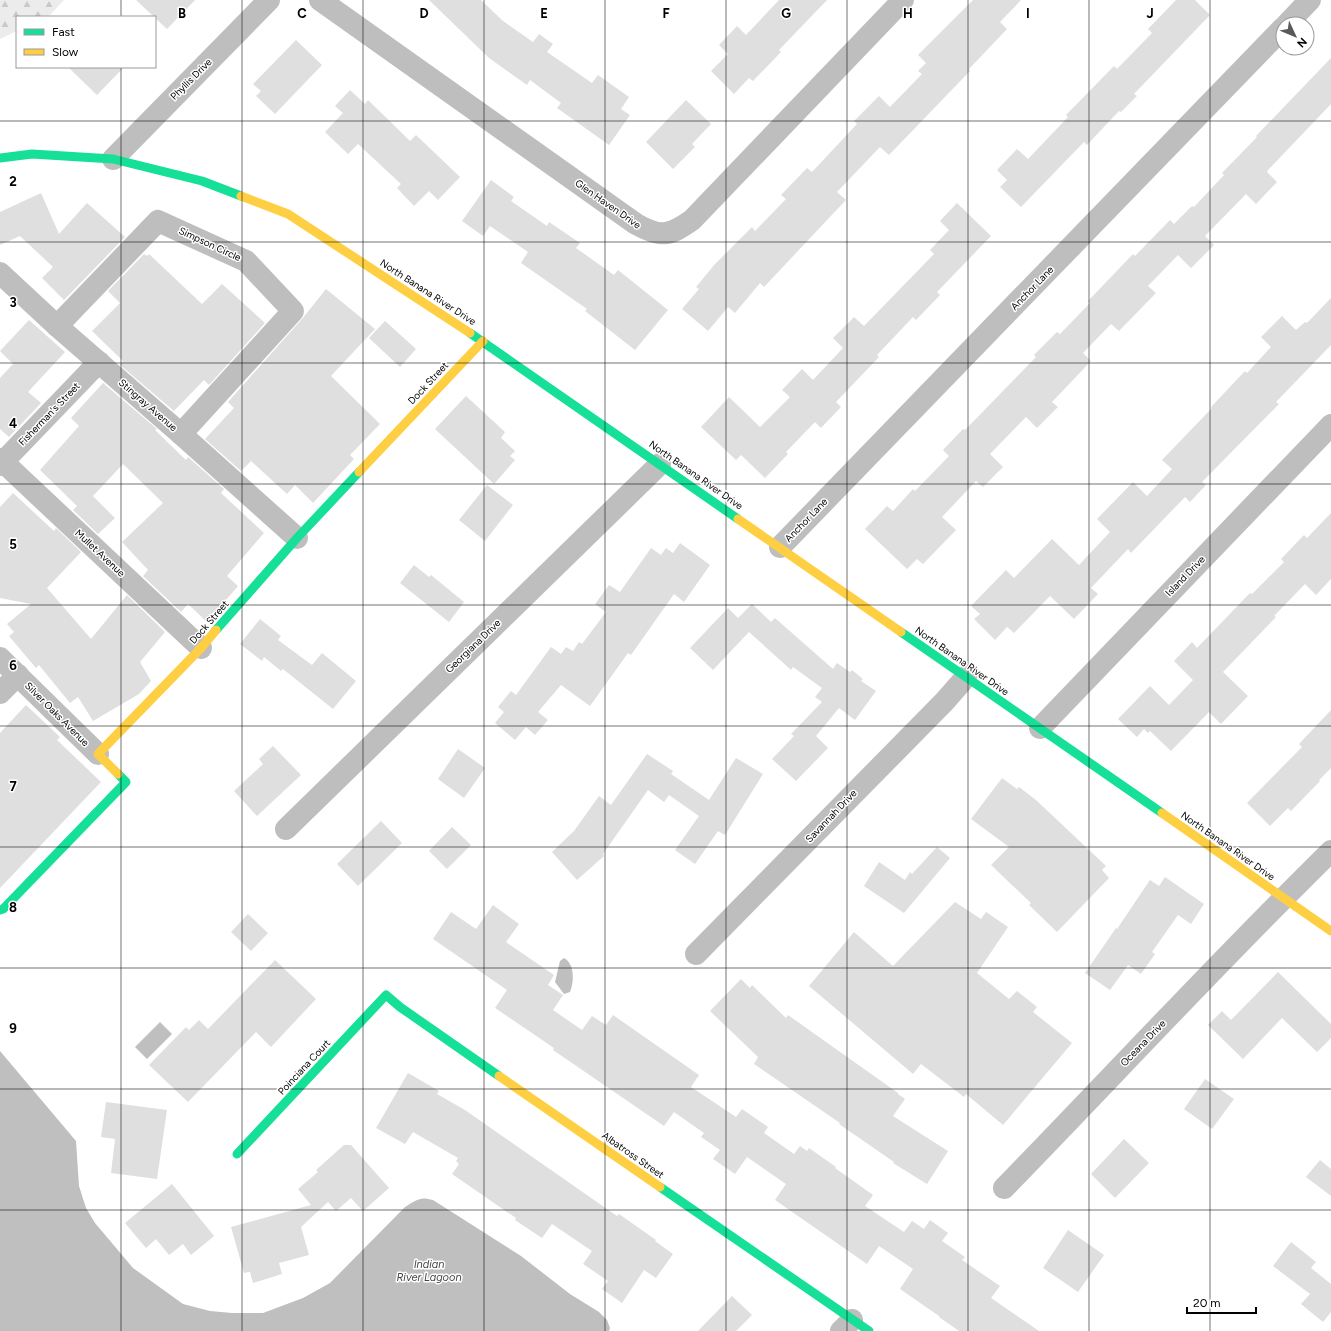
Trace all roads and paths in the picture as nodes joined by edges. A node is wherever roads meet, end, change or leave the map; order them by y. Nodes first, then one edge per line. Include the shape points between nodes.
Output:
1 (270, 0) edge
2 (320, 0) edge
3 (903, 0) edge
4 (1310, 0) edge
5 (1295, 16) edge
6 (1275, 36) edge
7 (0, 158) edge
8 (113, 159) junction
9 (0, 273) edge
10 (58, 326) junction
11 (483, 340) junction
12 (99, 362) junction
13 (1331, 425) edge
14 (181, 434) junction
15 (1, 462) edge
16 (660, 464) junction
17 (296, 538) junction
18 (780, 547) junction
19 (201, 648) junction
20 (0, 658) edge
21 (18, 675) junction
22 (966, 677) junction
23 (0, 693) edge
24 (1040, 728) junction
25 (98, 754) junction
26 (286, 829) dead end
27 (1331, 851) edge
28 (1283, 898) junction
29 (0, 910) edge
30 (1331, 931) edge
31 (696, 954) dead end
32 (386, 995) joint
33 (237, 1154) dead end
34 (1004, 1188) dead end
35 (854, 1327) edge

1 - 8 street, Phyllis Drive
2 - 3 street, Glen Haven Drive via 636,224 649,231 664,234 677,230 692,220
4 - 5 street
6 - 18 street, Anchor Lane
7 - 8 street, North Banana River Drive via 32,154
8 - 11 street, North Banana River Drive via 202,181 288,214
9 - 10 street, Stingray Avenue
10 - 12 street, Stingray Avenue
10 - 14 street, Simpson Circle via 158,221 246,261 293,311
11 - 16 street, North Banana River Drive
11 - 17 street, Dock Street
12 - 14 street, Stingray Avenue
12 - 15 street, Fisherman's Street
13 - 24 street, Island Drive
14 - 17 street, Stingray Avenue
15 - 19 street, Mullet Avenue
16 - 18 street, North Banana River Drive
16 - 26 street, Georgiana Drive
17 - 19 street, Dock Street
18 - 22 street, North Banana River Drive
19 - 25 street, Dock Street
20 - 21 street, Silver Oaks Avenue
21 - 23 street
21 - 25 street, Silver Oaks Avenue
22 - 24 street, North Banana River Drive
22 - 31 street, Savannah Drive
24 - 28 street, North Banana River Drive
25 - 29 street via 126,782
27 - 28 street, Oceana Drive
28 - 30 street, North Banana River Drive
28 - 34 street, Oceana Drive
32 - 33 street, Poinciana Court
32 - 35 street, Albatross Street

